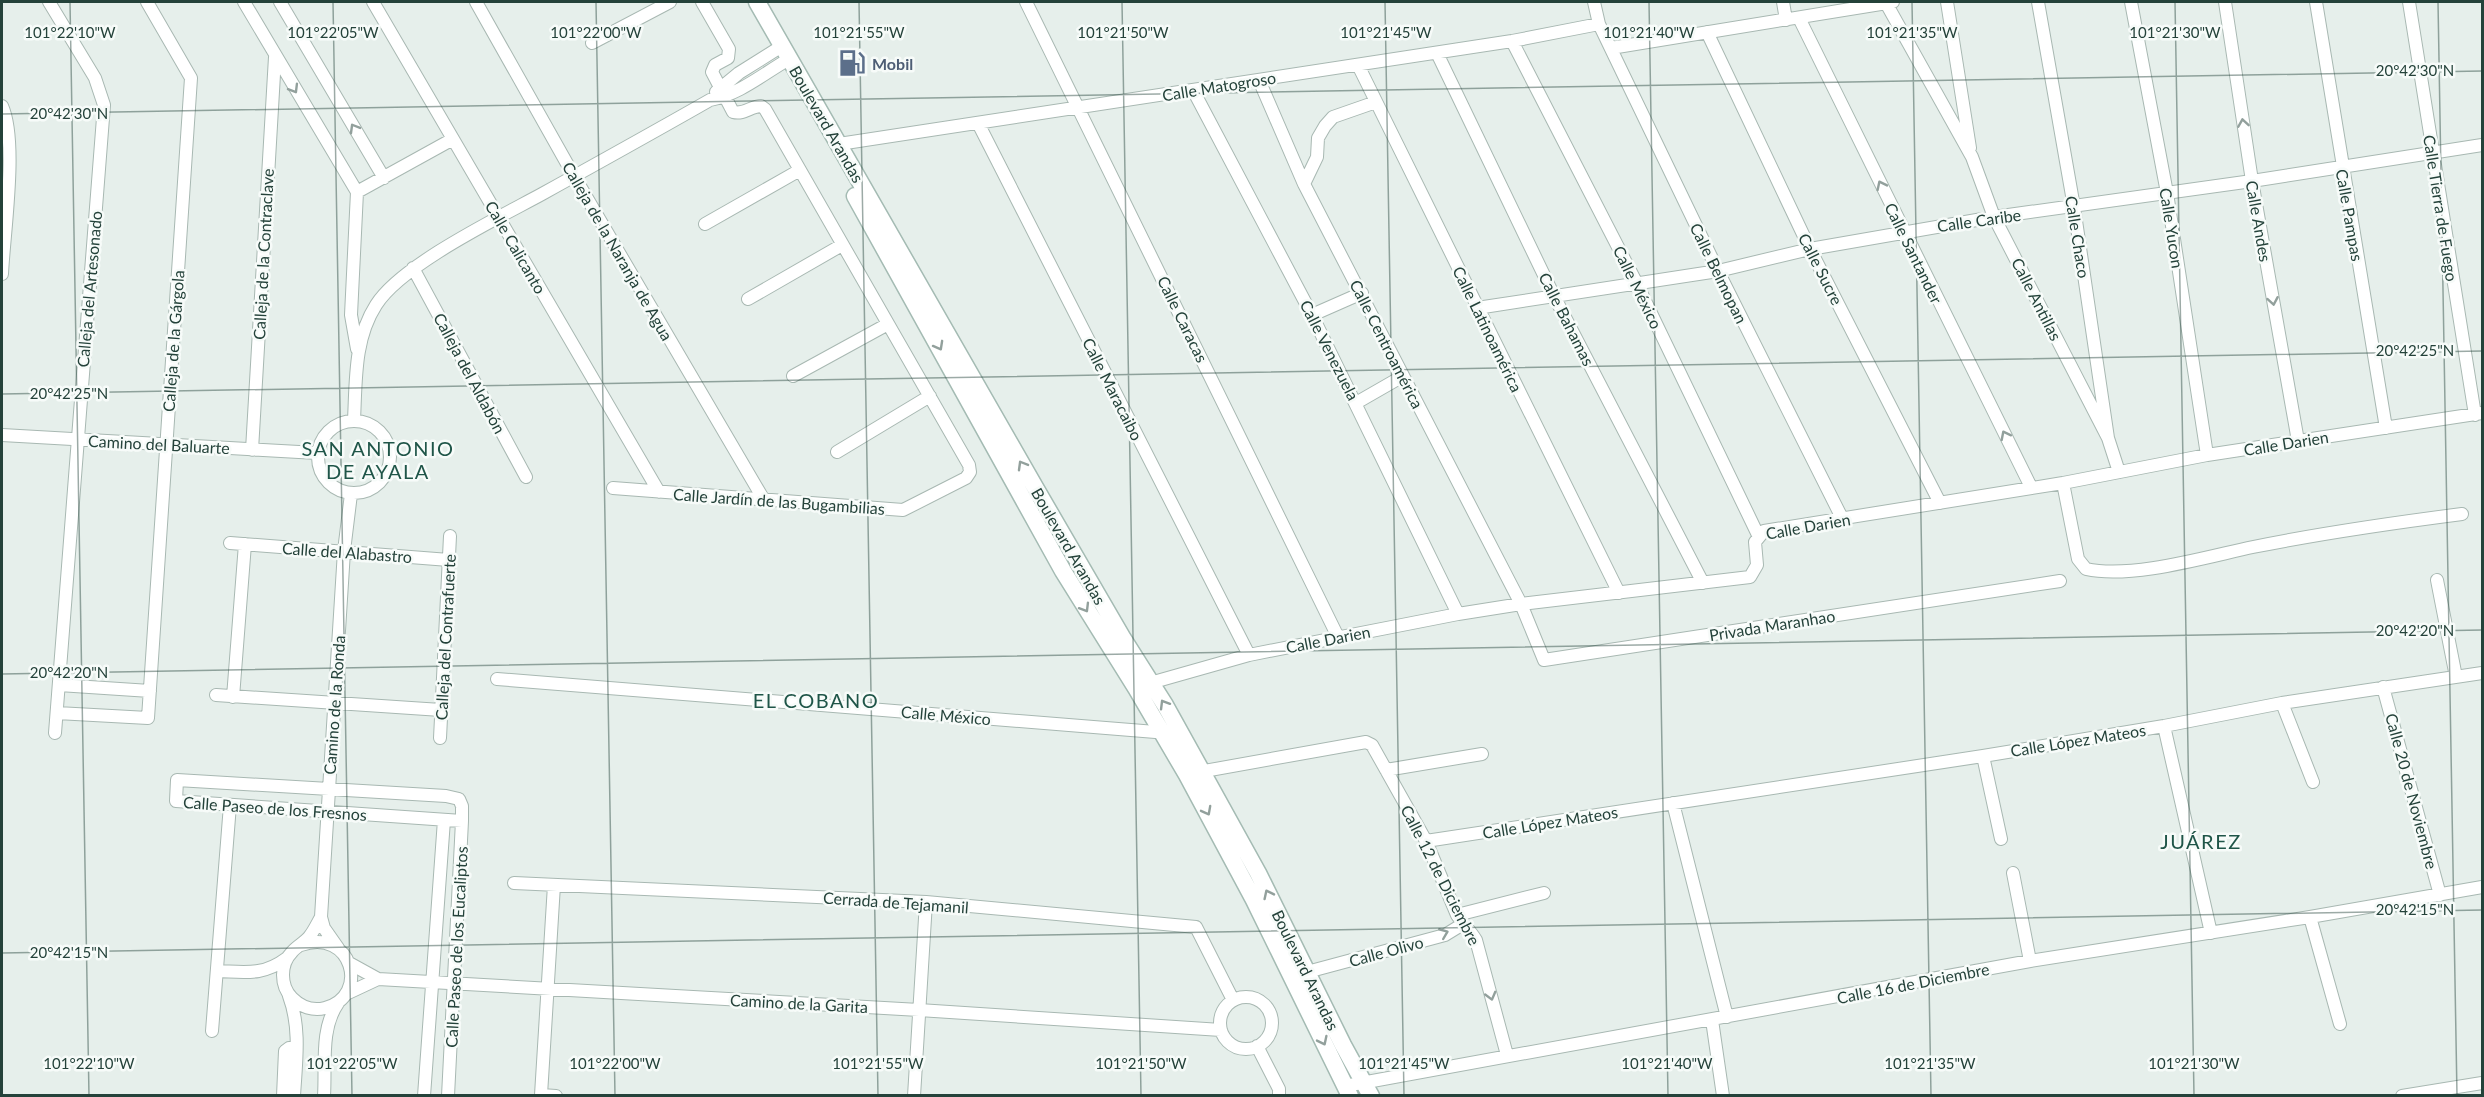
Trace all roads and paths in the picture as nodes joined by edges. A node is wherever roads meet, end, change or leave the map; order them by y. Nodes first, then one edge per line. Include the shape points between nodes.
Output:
1 (49, 2) edge
2 (147, 2) edge
3 (244, 2) edge
4 (280, 2) edge
5 (373, 2) edge
6 (476, 2) edge
7 (670, 2) edge
8 (702, 2) edge
9 (747, 2) edge
10 (757, 2) edge
11 (1026, 2) edge
12 (1594, 2) edge
13 (1783, 2) edge
14 (1889, 2) edge
15 (1947, 2) edge
16 (2038, 2) edge
17 (2131, 2) edge
18 (2225, 2) edge
19 (2316, 2) edge
20 (2409, 2) edge
21 (1799, 18) junction
22 (1786, 20) junction
23 (1599, 24) junction
24 (1707, 32) junction
25 (1512, 41) junction
26 (592, 43) dead end
27 (1611, 48) junction
28 (1437, 52) junction
29 (782, 55) junction
30 (275, 57) junction
31 (1358, 65) junction
32 (1259, 80) junction
33 (1193, 90) junction
34 (722, 92) junction
35 (1376, 102) junction
36 (2, 106) edge
37 (1080, 108) junction
38 (978, 123) junction
39 (453, 139) junction
40 (839, 144) junction
41 (2482, 144) edge
42 (2432, 151) junction
43 (1972, 157) junction
44 (2342, 167) junction
45 (800, 170) junction
46 (574, 176) junction
47 (384, 178) junction
48 (2252, 181) junction
49 (1304, 184) junction
50 (357, 192) junction
51 (2167, 194) junction
52 (2074, 207) junction
53 (1994, 217) junction
54 (499, 218) junction
55 (705, 224) dead end
56 (1903, 231) junction
57 (842, 244) junction
58 (1810, 249) junction
59 (413, 268) junction
60 (1718, 271) junction
61 (2, 274) edge
62 (1637, 284) junction
63 (1362, 293) junction
64 (1554, 296) junction
65 (748, 299) dead end
66 (1477, 308) junction
67 (1312, 315) junction
68 (888, 324) junction
69 (357, 352) junction
70 (1402, 375) junction
71 (793, 376) dead end
72 (930, 396) junction
73 (1356, 403) junction
74 (2479, 414) edge
75 (354, 420) junction
76 (2386, 428) junction
77 (2, 435) edge
78 (2108, 438) junction
79 (77, 440) junction
80 (2298, 441) junction
81 (166, 445) junction
82 (252, 450) junction
83 (837, 452) dead end
84 (317, 453) junction
85 (2207, 455) junction
86 (2119, 472) junction
87 (526, 477) dead end
88 (2063, 483) junction
89 (2031, 487) junction
90 (613, 488) dead end
91 (659, 492) junction
92 (351, 494) junction
93 (764, 500) junction
94 (1940, 503) junction
95 (2462, 514) dead end
96 (1843, 520) junction
97 (450, 536) dead end
98 (1758, 536) junction
99 (230, 543) dead end
100 (245, 544) junction
101 (344, 551) junction
102 (1074, 554) junction
103 (449, 560) junction
104 (1063, 571) junction
105 (2060, 580) dead end
106 (2437, 580) dead end
107 (1703, 583) junction
108 (1619, 593) junction
109 (1521, 604) junction
110 (1458, 614) junction
111 (1338, 637) junction
112 (1249, 655) junction
113 (2482, 673) edge
114 (2456, 677) junction
115 (497, 679) dead end
116 (59, 685) junction
117 (1143, 685) junction
118 (2383, 687) junction
119 (150, 691) junction
120 (216, 695) dead end
121 (233, 697) junction
122 (335, 702) junction
123 (2282, 703) junction
124 (441, 710) junction
125 (57, 712) junction
126 (2164, 726) junction
127 (1163, 732) junction
128 (1181, 733) junction
129 (55, 734) dead end
130 (440, 738) dead end
131 (1482, 754) dead end
132 (1983, 756) junction
133 (1386, 770) junction
134 (1194, 772) junction
135 (2313, 782) dead end
136 (328, 790) junction
137 (459, 799) joint
138 (1673, 802) junction
139 (230, 805) junction
140 (327, 812) junction
141 (444, 820) junction
142 (462, 821) junction
143 (2001, 839) dead end
144 (1426, 842) junction
145 (2013, 873) dead end
146 (514, 883) dead end
147 (554, 885) junction
148 (2482, 887) edge
149 (1544, 893) dead end
150 (2440, 895) junction
151 (926, 902) junction
152 (321, 917) junction
153 (2310, 917) junction
154 (1460, 920) junction
155 (2211, 933) junction
156 (301, 945) junction
157 (338, 948) junction
158 (287, 958) junction
159 (2030, 961) junction
160 (349, 963) junction
161 (218, 971) junction
162 (1307, 972) junction
163 (257, 973) junction
164 (378, 979) junction
165 (433, 982) junction
166 (454, 983) junction
167 (547, 989) junction
168 (287, 991) junction
169 (343, 997) junction
170 (1233, 1000) junction
171 (920, 1010) junction
172 (1727, 1017) junction
173 (1712, 1020) junction
174 (2340, 1024) dead end
175 (1221, 1030) junction
176 (212, 1031) dead end
177 (1257, 1046) junction
178 (296, 1048) junction
179 (1507, 1055) junction
180 (2482, 1083) edge
181 (1367, 1089) edge
182 (1347, 1091) edge
183 (283, 1095) edge
184 (294, 1095) edge
185 (324, 1095) edge
186 (424, 1095) edge
187 (448, 1095) edge
188 (541, 1095) edge
189 (556, 1095) edge
190 (914, 1095) edge
191 (1279, 1095) edge
192 (1723, 1095) edge
193 (2402, 1095) edge

1 - 79 street, Calleja del Artesonado via 95,78 104,105
2 - 81 street, Calleja de la Gárgola via 191,78
3 - 30 street
47 -> 4 street
5 - 39 street, Calle Calicanto
6 - 46 street, Calleja de la Naranja de Agua
7 - 26 street
8 - 34 street via 729,49 728,58 712,72
9 - 29 main road, Boulevard Arandas
10 - 29 main road, Boulevard Arandas
11 - 37 street, Calle Caracas
12 - 23 street, Calle Belmopan
13 - 22 street
14 - 21 street
14 - 43 street, Calle Antillas
15 - 43 street, Calle Antillas
16 - 52 street, Calle Chaco
17 - 51 street, Calle Yucon
48 -> 18 street, Calle Andes
19 - 44 street, Calle Pampas
20 - 42 street, Calle Tierra de Fuego
21 - 22 street
56 -> 21 street, Calle Santander
22 - 24 street
23 - 25 street, Calle Matogroso
23 - 27 street, Calle Belmopan
24 - 27 street
24 - 58 street, Calle Sucre
25 - 28 street, Calle Matogroso
25 - 62 street, Calle México
27 - 60 street, Calle Belmopan
28 - 31 street, Calle Matogroso
28 - 64 street, Calle Bahamas
29 - 34 street
29 - 40 main road, Boulevard Arandas
29 -> 104 main road, Boulevard Arandas
30 -> 50 street
30 - 82 street, Calleja de la Contraclave
31 - 32 street, Calle Matogroso
31 - 35 street, Calle Latinoamérica
32 - 33 street, Calle Matogroso
32 - 49 street, Calle Centroamérica
33 - 37 street, Calle Matogroso
33 - 67 street, Calle Venezuela
34 - 45 street via 737,114 756,106 765,109
34 - 46 street
35 - 49 street via 1333,117 1325,126 1318,138 1317,157
35 - 66 street, Calle Latinoamérica
36 - 61 street via 8,122 9,151
37 - 38 street, Calle Matogroso
37 - 111 street, Calle Caracas
38 - 40 street, Calle Matogroso
38 - 112 street, Calle Maracaibo
39 - 47 street
39 - 54 street, Calle Calicanto
102 -> 40 main road, Boulevard Arandas
41 - 42 street, Calle Caribe
42 - 44 street, Calle Caribe
42 - 74 street, Calle Tierra de Fuego
43 - 53 street, Calle Antillas
44 - 48 street, Calle Caribe
44 - 76 street, Calle Pampas
45 - 55 street
45 - 57 street
46 - 54 street
46 - 93 street, Calleja de la Naranja de Agua
47 - 50 street
48 - 51 street, Calle Caribe
48 -> 80 street, Calle Andes
49 - 63 street, Calle Centroamérica
50 - 69 street via 351,315
51 - 52 street, Calle Caribe
51 - 85 street, Calle Yucon
52 - 53 street, Calle Caribe
52 - 78 street, Calle Chaco
53 - 56 street, Calle Caribe
53 - 78 street, Calle Antillas
54 - 59 street
54 - 91 street, Calle Calicanto
56 - 58 street, Calle Caribe
89 -> 56 street, Calle Santander
57 - 65 street
57 - 68 street
58 - 60 street, Calle Caribe
58 - 94 street, Calle Sucre
59 - 69 street via 376,303
59 - 87 street, Calleja del Aldabón
60 - 62 street, Calle Caribe
60 - 96 street, Calle Belmopan
62 - 64 street, Calle Caribe
62 - 98 street, Calle México
63 - 67 street
63 - 70 street, Calle Centroamérica
64 - 66 street, Calle Caribe
64 - 107 street, Calle Bahamas
66 - 108 street, Calle Latinoamérica
67 - 73 street, Calle Venezuela
68 - 71 street
68 - 72 street
69 - 75 street
70 - 73 street
70 - 109 street, Calle Centroamérica
72 - 83 street
72 - 93 street, Calle Jardín de las Bugambilias via 969,465 966,478 903,510
73 - 110 street, Calle Venezuela
74 - 76 street, Calle Darien
75 - 84 street via 337,424 323,436
75 - 92 street via 369,423 381,432 389,444 391,458 387,473 378,484 366,492
76 - 80 street, Calle Darien
77 - 79 street, Camino del Baluarte
78 - 86 street, Calle Chaco
79 - 81 street, Camino del Baluarte
79 - 116 street, Calleja del Artesonado
80 - 85 street, Calle Darien
81 - 82 street, Camino del Baluarte
81 - 119 street, Calleja de la Gárgola
82 - 84 street, Camino del Baluarte
84 - 92 street via 320,472 333,487
85 - 86 street, Calle Darien
86 - 88 street, Calle Darien
88 - 89 street, Calle Darien
88 - 95 street via 2079,559 2086,568 2100,572 2168,566 2362,527
89 - 94 street, Calle Darien
90 - 91 street, Calle Jardín de las Bugambilias
91 - 93 street, Calle Jardín de las Bugambilias
92 - 101 street, Camino de la Ronda
94 - 96 street, Calle Darien
96 - 98 street, Calle Darien via 1764,531
97 - 103 street, Calleja del Contrafuerte
98 - 107 street, Calle Darien via 1757,565 1750,577
99 - 100 street, Calle del Alabastro
100 - 101 street, Calle del Alabastro
100 - 121 street
101 - 103 street, Calle del Alabastro
101 - 122 street, Camino de la Ronda
102 - 104 street
102 - 117 main road, Boulevard Arandas
103 - 124 street, Calleja del Contrafuerte
104 -> 117 main road, Boulevard Arandas
105 - 109 street, Privada Maranhao via 1544,660
106 - 114 street
107 - 108 street, Calle Darien
108 - 109 street, Calle Darien
109 - 110 street, Calle Darien
110 - 111 street, Calle Darien
111 - 112 street, Calle Darien
112 - 117 street, Calle Darien
113 - 114 street, Calle López Mateos
114 - 118 street, Calle López Mateos
115 - 127 street, Calle México
116 - 119 street
116 - 125 street, Calleja del Artesonado
117 - 127 main road, Boulevard Arandas
128 -> 117 main road, Boulevard Arandas
118 - 123 street, Calle López Mateos
118 - 150 street, Calle 20 de Noviembre
119 - 125 street, Calleja de la Gárgola via 148,718
120 - 121 street
121 - 122 street
122 - 124 street
122 - 136 street, Camino de la Ronda
123 - 126 street, Calle López Mateos
123 - 135 street
124 - 130 street, Calleja del Contrafuerte
125 - 129 street, Calleja del Artesonado
126 - 132 street, Calle López Mateos
126 - 155 street
127 - 128 street, Calle México
127 - 134 main road, Boulevard Arandas
128 - 134 main road, Boulevard Arandas
131 - 133 street
132 - 138 street, Calle López Mateos
132 - 143 street
133 - 134 street, Calle 12 de Diciembre via 1370,743
133 - 144 street, Calle 12 de Diciembre
162 -> 134 main road, Boulevard Arandas via 1258,873
134 -> 182 main road, Boulevard Arandas
136 - 137 street, Calle Paseo de los Fresnos
136 - 139 street, Calle Paseo de los Fresnos via 177,780 176,801
136 - 140 street, Camino de la Ronda
137 - 142 street, Calle Paseo de los Eucaliptos
138 - 144 street, Calle López Mateos
138 - 172 street
139 - 140 street, Calle Paseo de los Fresnos
139 - 161 street
140 - 141 street, Calle Paseo de los Fresnos
140 - 152 street, Camino de la Ronda
141 - 142 street, Calle Paseo de los Fresnos
141 - 165 street, Calle Paseo de los Eucaliptos
142 - 166 street, Calle Paseo de los Eucaliptos
144 - 154 street, Calle 12 de Diciembre
145 - 159 street
146 - 147 street, Cerrada de Tejamanil
147 - 151 street, Cerrada de Tejamanil
147 - 167 street
148 - 150 street, Calle 16 de Diciembre
149 - 154 street, Calle Olivo
150 - 153 street, Calle 16 de Diciembre
151 - 170 street, Cerrada de Tejamanil via 1196,927
151 - 171 street
152 - 156 street
152 - 157 street, Camino de la Ronda via 326,934
153 - 155 street, Calle 16 de Diciembre
153 - 174 street
162 -> 154 street, Calle Olivo via 1445,934
154 -> 179 street, Calle 12 de Diciembre via 1476,940
155 - 159 street, Calle 16 de Diciembre
156 - 157 street via 320,941
156 - 158 street
157 - 160 street, Camino de la Ronda
158 - 163 street
158 - 168 street via 283,973
159 - 172 street, Calle 16 de Diciembre
160 - 164 street, Camino de la Garita
160 - 169 street via 351,974
161 - 163 street
161 - 176 street
162 - 181 main road, Boulevard Arandas
163 - 168 street
164 - 165 street, Camino de la Garita
164 - 169 street, Camino de la Garita
165 - 166 street, Camino de la Garita
165 - 186 street, Calle Paseo de los Eucaliptos
166 - 167 street, Camino de la Garita
166 - 187 street, Calle Paseo de los Eucaliptos
167 - 171 street, Camino de la Garita
167 - 188 street
168 - 169 street via 297,1003 308,1008 331,1006
168 - 178 street via 295,1012
169 - 185 street via 330,1015 326,1033
170 - 175 street via 1222,1011
170 - 177 street via 1254,998 1268,1008 1270,1034
171 - 175 street, Camino de la Garita
171 - 190 street
172 - 173 street, Calle 16 de Diciembre
173 - 179 street, Calle 16 de Diciembre
173 - 192 street
175 - 177 street via 1235,1046
177 - 191 street
178 - 183 street via 285,1052
178 - 184 street
179 - 181 street, Calle 16 de Diciembre
180 - 193 street
181 - 182 street, Calle 16 de Diciembre
188 - 189 street

